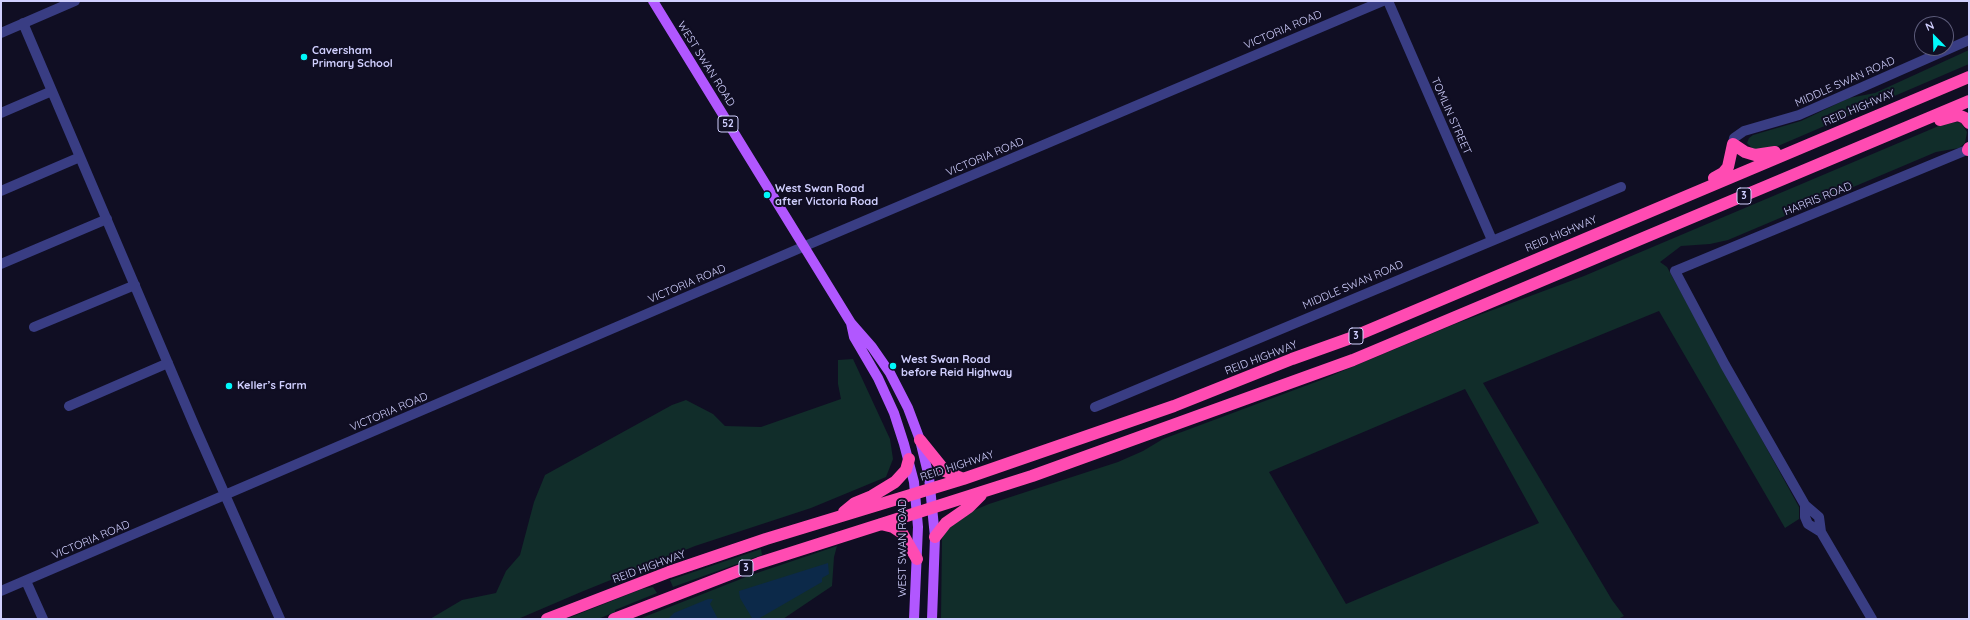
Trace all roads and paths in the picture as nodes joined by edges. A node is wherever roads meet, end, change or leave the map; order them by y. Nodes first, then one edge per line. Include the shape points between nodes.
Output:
1 (75, 1) edge
2 (653, 1) edge
3 (1383, 1) edge
4 (1388, 1) edge
5 (23, 23) junction
6 (1, 33) edge
7 (1969, 40) edge
8 (1969, 76) edge
9 (52, 91) junction
10 (1969, 101) edge
11 (1, 113) edge
12 (1969, 123) edge
13 (1819, 139) junction
14 (1878, 140) junction
15 (1733, 144) junction
16 (1969, 149) edge
17 (80, 157) junction
18 (1621, 187) dead end
19 (1, 191) edge
20 (1673, 201) junction
21 (106, 219) junction
22 (1492, 240) junction
23 (805, 246) junction
24 (1, 264) edge
25 (135, 285) junction
26 (851, 323) junction
27 (34, 328) dead end
28 (168, 363) junction
29 (69, 406) dead end
30 (1095, 407) dead end
31 (920, 440) junction
32 (909, 459) junction
33 (963, 478) junction
34 (930, 488) junction
35 (984, 493) junction
36 (916, 494) junction
37 (226, 495) junction
38 (932, 508) junction
39 (917, 513) junction
40 (840, 516) junction
41 (881, 524) junction
42 (935, 537) junction
43 (917, 560) junction
44 (26, 581) junction
45 (1, 591) edge
46 (42, 619) edge
47 (280, 619) edge
48 (547, 619) edge
49 (614, 619) edge
50 (914, 619) edge
51 (932, 619) edge
52 (1872, 619) edge

1 - 5 street
2 - 23 main road, WEST SWAN ROAD / 52
3 - 23 street, VICTORIA ROAD
4 - 22 street, TOMLIN STREET
5 - 6 street
5 - 9 street
7 - 15 street, MIDDLE SWAN ROAD via 1799,116 1744,132 1734,138
8 - 13 highway, REID HIGHWAY / 3
9 - 11 street
9 - 17 street
10 - 14 highway, 3
12 - 14 highway via 1958,115
13 - 15 highway via 1762,155 1750,154
13 - 20 highway, REID HIGHWAY / 3
14 - 35 highway, 3 via 1353,360
15 - 20 highway via 1729,164 1723,173
16 - 52 street, HARRIS ROAD via 1675,271 1805,505 1819,517 1821,532
17 - 19 street
17 - 21 street
18 - 22 street, MIDDLE SWAN ROAD
20 - 33 highway, REID HIGHWAY / 3 via 1348,339 1174,406
21 - 24 street
21 - 25 street
22 - 30 street, MIDDLE SWAN ROAD
23 - 26 main road, WEST SWAN ROAD / 52
23 - 37 street, VICTORIA ROAD
25 - 27 street
25 - 28 street
26 - 31 main road, WEST SWAN ROAD / 52 via 890,373 908,408
26 - 32 main road, WEST SWAN ROAD / 52 via 854,337 878,378 894,413
28 - 29 street
28 - 37 street
31 - 33 highway via 945,471
31 - 34 main road, WEST SWAN ROAD / 52
32 - 36 main road, WEST SWAN ROAD / 52
32 - 40 highway via 906,470 895,482 872,496 855,502
33 - 34 highway, REID HIGHWAY / 3
34 - 36 highway, REID HIGHWAY / 3
34 - 38 main road, WEST SWAN ROAD / 52
35 - 38 highway, 3
35 - 42 highway via 946,523
36 - 39 main road, WEST SWAN ROAD / 52
36 - 40 highway, REID HIGHWAY / 3
37 - 44 street, VICTORIA ROAD
37 - 47 street
38 - 39 highway, 3
38 - 42 main road, WEST SWAN ROAD / 52
39 - 41 highway, 3
39 - 43 main road, WEST SWAN ROAD / 52
40 - 48 highway, REID HIGHWAY / 3 via 669,572
41 - 43 highway via 902,533
41 - 49 highway, 3 via 759,563
42 - 51 main road, WEST SWAN ROAD / 52
43 - 50 main road, WEST SWAN ROAD / 52
44 - 45 street, VICTORIA ROAD
44 - 46 street

